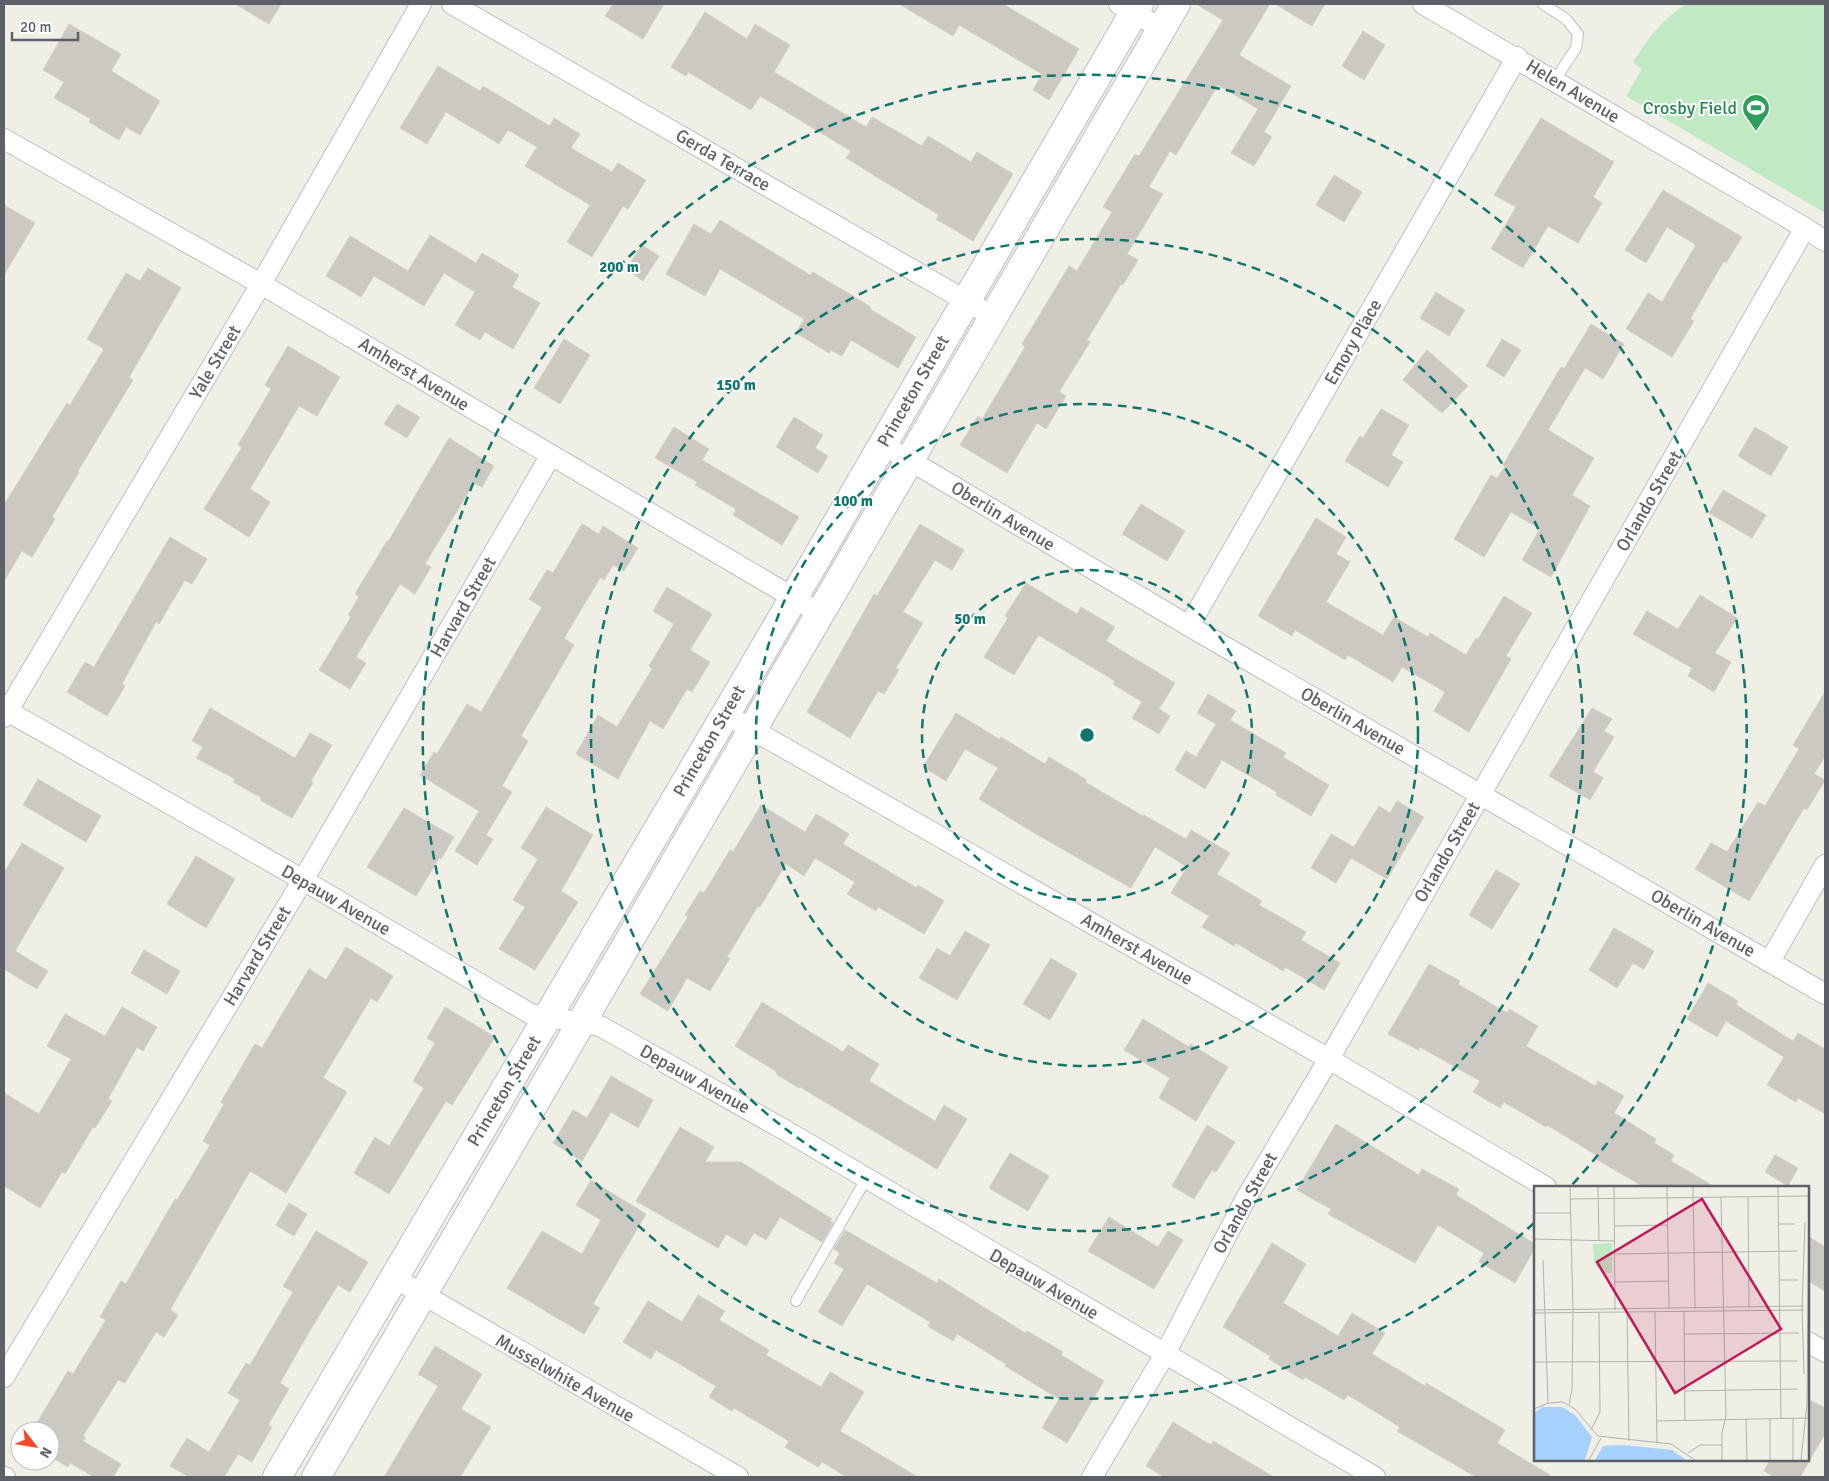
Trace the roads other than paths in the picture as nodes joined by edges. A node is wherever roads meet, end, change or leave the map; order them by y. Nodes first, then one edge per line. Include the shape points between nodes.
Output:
1 (421, 4) edge
2 (452, 4) edge
3 (1176, 4) edge
4 (1423, 4) edge
5 (1543, 4) edge
6 (1130, 7) edge
7 (1162, 29) junction
8 (1517, 57) junction
9 (1555, 80) junction
10 (4, 139) edge
11 (1806, 228) junction
12 (1825, 241) edge
13 (261, 284) junction
14 (966, 300) junction
15 (994, 317) junction
16 (882, 444) junction
17 (551, 455) junction
18 (910, 461) junction
19 (793, 598) junction
20 (821, 614) junction
21 (1189, 626) junction
22 (5, 712) edge
23 (725, 714) junction
24 (753, 731) junction
25 (1480, 795) junction
26 (1825, 865) edge
27 (303, 880) junction
28 (1770, 961) junction
29 (1825, 994) edge
30 (548, 1016) junction
31 (582, 1023) junction
32 (1329, 1059) junction
33 (866, 1179) junction
34 (1544, 1186) edge
35 (393, 1278) junction
36 (422, 1295) junction
37 (796, 1301) dead end
38 (1809, 1343) edge
39 (1825, 1352) edge
40 (1165, 1354) junction
41 (4, 1377) edge
42 (277, 1477) edge
43 (316, 1477) edge
44 (738, 1477) edge
45 (1092, 1477) edge
46 (1375, 1477) edge

1 - 13 street, Yale Street
2 - 14 street, Gerda Terrace
3 - 7 main road, Princeton Street
4 - 8 street, Helen Avenue
5 - 9 lane via 1566,19 1578,34 1576,48
6 - 7 street
6 - 14 main road, Princeton Street
7 - 15 main road, Princeton Street
8 - 9 street, Helen Avenue
8 - 21 street, Emory Place
9 - 11 street, Helen Avenue
10 - 13 street, Amherst Avenue
11 - 12 street, Helen Avenue
11 - 25 street, Orlando Street
13 - 17 street, Amherst Avenue
13 - 22 street, Yale Street
14 - 15 street, Gerda Terrace
14 - 16 main road, Princeton Street
15 - 18 main road, Princeton Street
16 - 18 street, Oberlin Avenue
16 - 19 main road, Princeton Street
17 - 19 street, Amherst Avenue
17 - 27 street, Harvard Street
18 - 20 main road, Princeton Street
18 - 21 street, Oberlin Avenue
19 - 20 street, Amherst Avenue
19 - 23 main road, Princeton Street
20 - 24 main road, Princeton Street
21 - 25 street, Oberlin Avenue
22 - 27 street, Depauw Avenue
23 - 24 street, Amherst Avenue
23 - 30 main road, Princeton Street
24 - 31 main road, Princeton Street
24 - 32 street, Amherst Avenue
25 - 28 street, Oberlin Avenue
25 - 32 street, Orlando Street
26 - 28 street
27 - 30 street, Depauw Avenue via 531,1014
27 - 41 street, Harvard Street
28 - 29 street, Oberlin Avenue
30 - 31 street, Depauw Avenue
30 - 35 main road, Princeton Street
31 - 33 street, Depauw Avenue via 600,1026
31 - 36 main road, Princeton Street
32 - 34 street, Amherst Avenue
32 - 40 street, Orlando Street via 1245,1200
33 - 37 lane
33 - 40 street, Depauw Avenue
35 - 36 street, Musselwhite Avenue
35 - 42 main road, Princeton Street
36 - 43 main road, Princeton Street
36 - 44 street, Musselwhite Avenue
38 - 39 street
40 - 45 street, Orlando Street
40 - 46 street, Depauw Avenue

